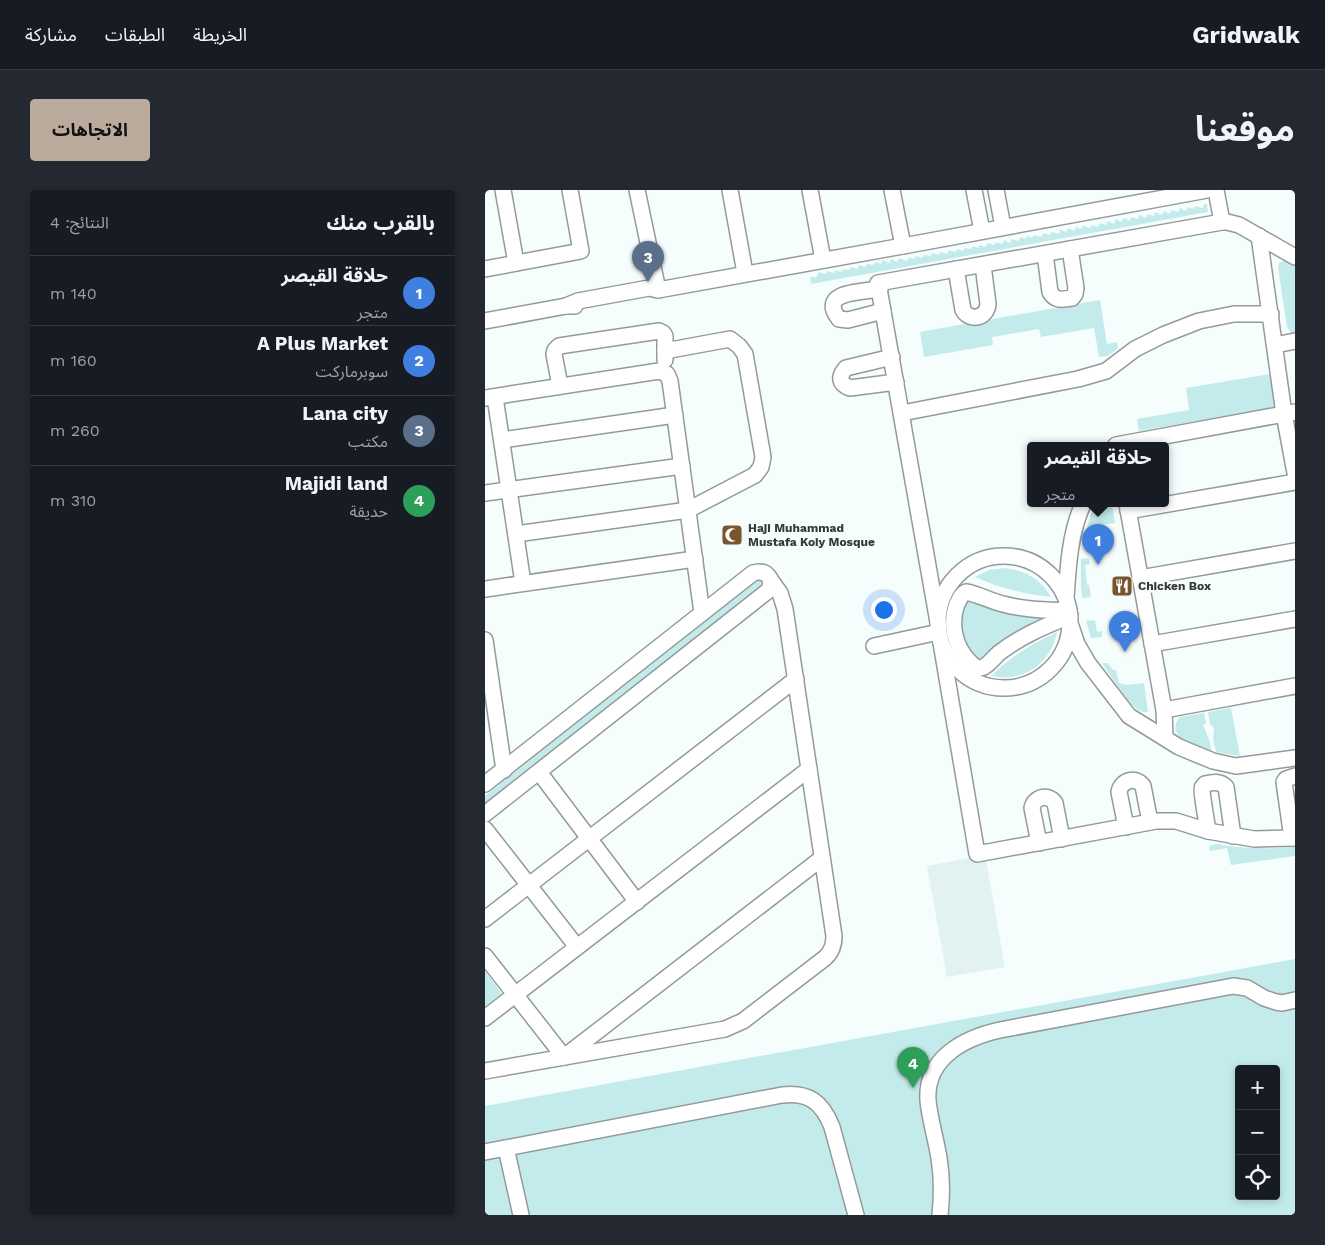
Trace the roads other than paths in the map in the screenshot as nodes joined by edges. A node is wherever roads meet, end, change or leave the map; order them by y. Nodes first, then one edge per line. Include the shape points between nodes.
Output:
1 (503, 190) edge
2 (569, 190) edge
3 (637, 190) edge
4 (730, 190) edge
5 (810, 190) edge
6 (893, 190) edge
7 (974, 190) edge
8 (996, 190) edge
9 (1207, 190) edge
10 (1216, 190) edge
11 (1221, 222) junction
12 (1003, 227) junction
13 (981, 231) junction
14 (1259, 236) junction
15 (903, 246) junction
16 (1070, 249) junction
17 (1045, 254) junction
18 (1295, 256) edge
19 (823, 260) junction
20 (516, 263) junction
21 (983, 265) junction
22 (485, 269) edge
23 (956, 269) junction
24 (745, 274) junction
25 (880, 289) junction
26 (658, 290) junction
27 (883, 312) junction
28 (1271, 314) junction
29 (485, 321) edge
30 (1295, 341) edge
31 (1275, 345) junction
32 (665, 351) junction
33 (892, 357) junction
34 (664, 372) junction
35 (896, 382) junction
36 (560, 386) junction
37 (490, 397) edge
38 (1290, 413) edge
39 (675, 414) junction
40 (901, 414) junction
41 (502, 440) junction
42 (1137, 442) edge
43 (682, 466) junction
44 (1295, 473) edge
45 (1295, 482) edge
46 (509, 490) junction
47 (485, 493) edge
48 (1169, 501) edge
49 (1082, 507) edge
50 (1127, 507) edge
51 (688, 510) junction
52 (516, 534) junction
53 (1295, 551) edge
54 (695, 559) junction
55 (1068, 563) junction
56 (1048, 572) junction
57 (1140, 578) junction
58 (770, 579) junction
59 (523, 583) junction
60 (485, 589) edge
61 (1069, 612) junction
62 (702, 613) junction
63 (1295, 619) edge
64 (939, 632) junction
65 (1152, 644) junction
66 (875, 646) dead end
67 (486, 647) edge
68 (1062, 653) junction
69 (1083, 654) junction
70 (795, 679) junction
71 (1295, 686) edge
72 (1164, 710) junction
73 (492, 730) edge
74 (1165, 738) junction
75 (1295, 758) edge
76 (809, 769) junction
77 (504, 770) junction
78 (539, 772) junction
79 (1295, 776) edge
80 (485, 784) edge
81 (485, 814) edge
82 (1150, 822) junction
83 (1292, 822) edge
84 (1126, 827) junction
85 (485, 828) edge
86 (1207, 831) junction
87 (1233, 836) junction
88 (1062, 838) junction
89 (1293, 838) edge
90 (589, 839) junction
91 (1039, 843) junction
92 (822, 858) junction
93 (529, 885) junction
94 (637, 902) junction
95 (485, 919) edge
96 (577, 947) junction
97 (485, 956) edge
98 (515, 995) junction
99 (1295, 1000) edge
100 (485, 1018) edge
101 (564, 1058) junction
102 (485, 1071) edge
103 (507, 1148) junction
104 (485, 1152) edge
105 (521, 1215) edge
106 (856, 1215) edge
107 (940, 1215) edge

1 - 20 street
2 - 20 street via 581,251
3 - 26 street
4 - 24 street
5 - 19 street
6 - 15 street
7 - 13 street
8 - 12 street
9 - 12 street
10 - 11 street
11 - 14 street via 1239,225
11 - 16 street
12 - 13 street
13 - 15 street
14 - 18 street
14 - 28 street
15 - 19 street
16 - 17 street
16 - 17 street via 1076,288 1072,298 1067,299 1053,297
17 - 21 street
19 - 24 street
20 - 22 street
21 - 23 street
21 - 23 street via 988,309 979,317 966,315 963,310
23 - 25 street via 879,283
24 - 26 street
25 - 27 street
25 - 27 street via 838,296 833,303 833,312 839,319 848,320
26 - 29 street via 645,296
27 - 33 street
28 - 31 street
28 - 40 street via 1234,314 1199,321 1135,349 1106,371 1078,379
30 - 31 street
31 - 38 street
32 - 34 street
32 - 36 street via 664,334 659,331 559,346 554,354
32 - 51 street via 731,339 739,346 745,354 763,457 755,475
33 - 35 street
33 - 35 street via 846,368 841,381 850,388
34 - 36 street
34 - 39 street via 670,379
35 - 40 street
36 - 37 street
37 - 41 street
38 - 42 street
38 - 44 street
39 - 41 street
39 - 43 street
40 - 64 street
41 - 46 street
43 - 46 street
43 - 51 street
45 - 48 street
46 - 47 street
46 - 52 street
49 - 55 street
50 - 57 street
51 - 52 street
51 - 54 street
52 - 59 street
53 - 57 street
54 - 59 street
54 - 62 street
55 - 56 street via 1062,572
55 - 61 street
56 - 61 street via 1057,582
56 - 64 street via 1013,556 993,557 974,563 958,574 947,590 940,608
57 - 65 street
58 - 62 street via 761,571 753,573
58 - 70 street via 783,601
58 - 78 street via 769,590
59 - 60 street
61 - 61 street via 1013,607 966,592 956,607 954,633 965,656 980,668 1019,639
61 - 68 street via 1067,643
61 - 69 street via 1077,644
62 - 77 street
63 - 65 street
64 - 66 street
64 - 68 street via 947,654 958,668 973,679 994,686 1026,684 1053,666
64 - 91 street via 977,854
65 - 72 street
67 - 73 street
68 - 69 street via 1068,648 1075,648
69 - 74 street via 1129,716
70 - 76 street
70 - 90 street
71 - 72 street
72 - 74 street
73 - 77 street
74 - 75 street via 1194,754 1236,766
76 - 92 street
76 - 94 street
77 - 80 street
78 - 81 street
78 - 90 street
79 - 83 street via 1284,782
82 - 84 street
82 - 84 street via 1143,786 1136,780 1123,784 1119,792
82 - 86 street via 1176,821
83 - 89 street
84 - 88 street
85 - 93 street
86 - 87 street
86 - 87 street via 1202,787 1219,782 1226,787
87 - 89 street
88 - 91 street
88 - 91 street via 1055,803 1048,797 1041,798 1035,800 1032,808
90 - 93 street
90 - 94 street
92 - 101 street
92 - 101 street via 834,940 833,949 825,958 743,1021 725,1029
93 - 95 street
93 - 96 street
94 - 96 street
96 - 98 street
97 - 98 street
98 - 100 street
98 - 101 street
99 - 107 street via 1276,1002 1247,988 1233,986 1000,1030 982,1035 949,1052 931,1078 928,1093 939,1159
101 - 102 street
103 - 104 street
103 - 105 street
103 - 106 street via 800,1094 814,1101 827,1116

